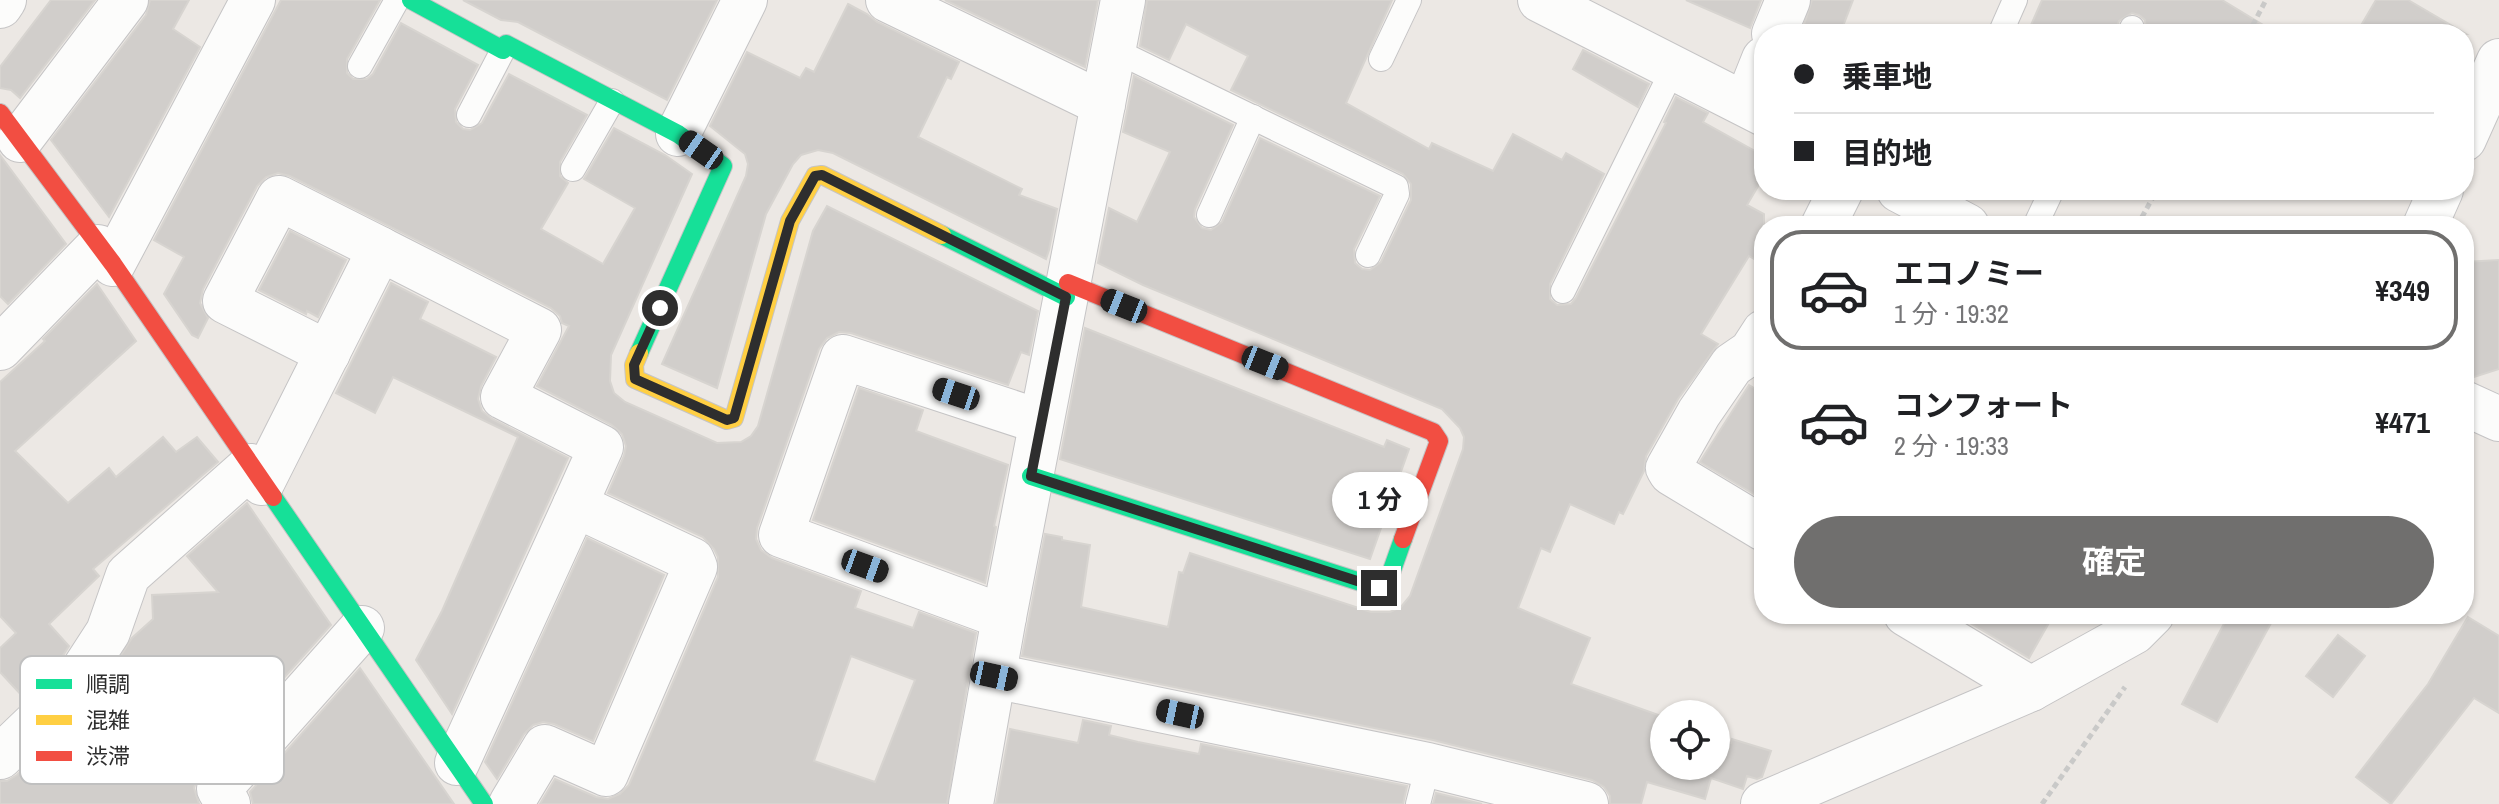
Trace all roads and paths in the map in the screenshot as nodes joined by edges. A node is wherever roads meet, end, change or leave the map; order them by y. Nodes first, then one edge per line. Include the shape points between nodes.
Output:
1 (4, 0) edge
2 (126, 0) edge
3 (253, 0) edge
4 (397, 0) edge
5 (411, 0) edge
6 (745, 0) edge
7 (888, 0) edge
8 (1123, 0) edge
9 (1409, 0) edge
10 (1540, 0) edge
11 (1788, 0) edge
12 (2015, 0) edge
13 (2266, 0) edge
14 (0, 6) edge
15 (1778, 24) edge
16 (2004, 24) edge
17 (2253, 24) edge
18 (503, 50) junction
19 (1114, 50) junction
20 (1381, 59) dead end
21 (2499, 61) edge
22 (360, 66) dead end
23 (1674, 67) junction
24 (612, 101) junction
25 (1103, 104) junction
26 (1754, 108) edge
27 (469, 115) dead end
28 (1253, 117) junction
29 (2474, 117) edge
30 (10, 126) edge
31 (678, 134) junction
32 (573, 169) dead end
33 (1927, 200) edge
34 (1209, 215) dead end
35 (1952, 216) edge
36 (380, 249) junction
37 (106, 255) junction
38 (1368, 255) dead end
39 (1067, 290) junction
40 (1563, 291) dead end
41 (0, 348) edge
42 (1754, 352) edge
43 (328, 353) junction
44 (2474, 408) edge
45 (2499, 419) edge
46 (1041, 422) junction
47 (257, 475) junction
48 (1031, 476) junction
49 (575, 505) junction
50 (1754, 523) edge
51 (1004, 617) junction
52 (1923, 624) edge
53 (2130, 624) edge
54 (2136, 624) edge
55 (362, 628) junction
56 (92, 656) edge
57 (994, 676) junction
58 (2031, 689) junction
59 (284, 716) edge
60 (20, 738) edge
61 (0, 757) edge
62 (457, 763) junction
63 (223, 784) edge
64 (1423, 784) edge
65 (228, 804) edge
66 (484, 804) edge
67 (511, 804) edge
68 (971, 804) edge
69 (1586, 804) edge
70 (1763, 804) edge
71 (2042, 804) edge

1 - 14 street
2 - 30 street
3 - 37 street
4 - 22 lane
5 - 18 street
6 - 31 street
7 - 25 street
8 - 19 street
9 - 20 lane
10 - 23 street
11 - 15 street
12 - 16 lane
13 - 17 path
18 - 24 street via 506,44
18 - 27 lane
19 - 25 street
19 - 28 lane
21 - 29 street
23 - 26 street
23 - 40 lane
24 - 31 street
24 - 32 lane
25 - 39 street
28 - 34 lane
28 - 38 lane via 1396,187
30 - 37 street
31 - 39 street via 723,166 634,365 635,379 727,420 734,418 790,221 815,176
33 - 35 street
36 - 43 street
36 - 43 street via 279,198 225,301
36 - 49 street via 539,330 503,397 601,447
37 - 41 street
37 - 47 street
39 - 46 street
39 - 48 street via 1433,432 1439,441 1386,587 1379,588
42 - 50 street via 1732,365 1668,468
43 - 47 street
44 - 45 street
46 - 48 street
46 - 51 street via 843,357 781,535
47 - 55 street
47 - 56 street via 128,575 108,632
48 - 51 street
49 - 62 street
49 - 67 street via 692,560 695,567 606,774 545,747
51 - 57 street
52 - 58 street
53 - 58 street
54 - 71 path via 2133,675
55 - 59 street
55 - 62 street
57 - 64 street
57 - 68 street
58 - 70 street
60 - 61 street
62 - 66 street
63 - 65 street via 219,789
64 - 69 street

